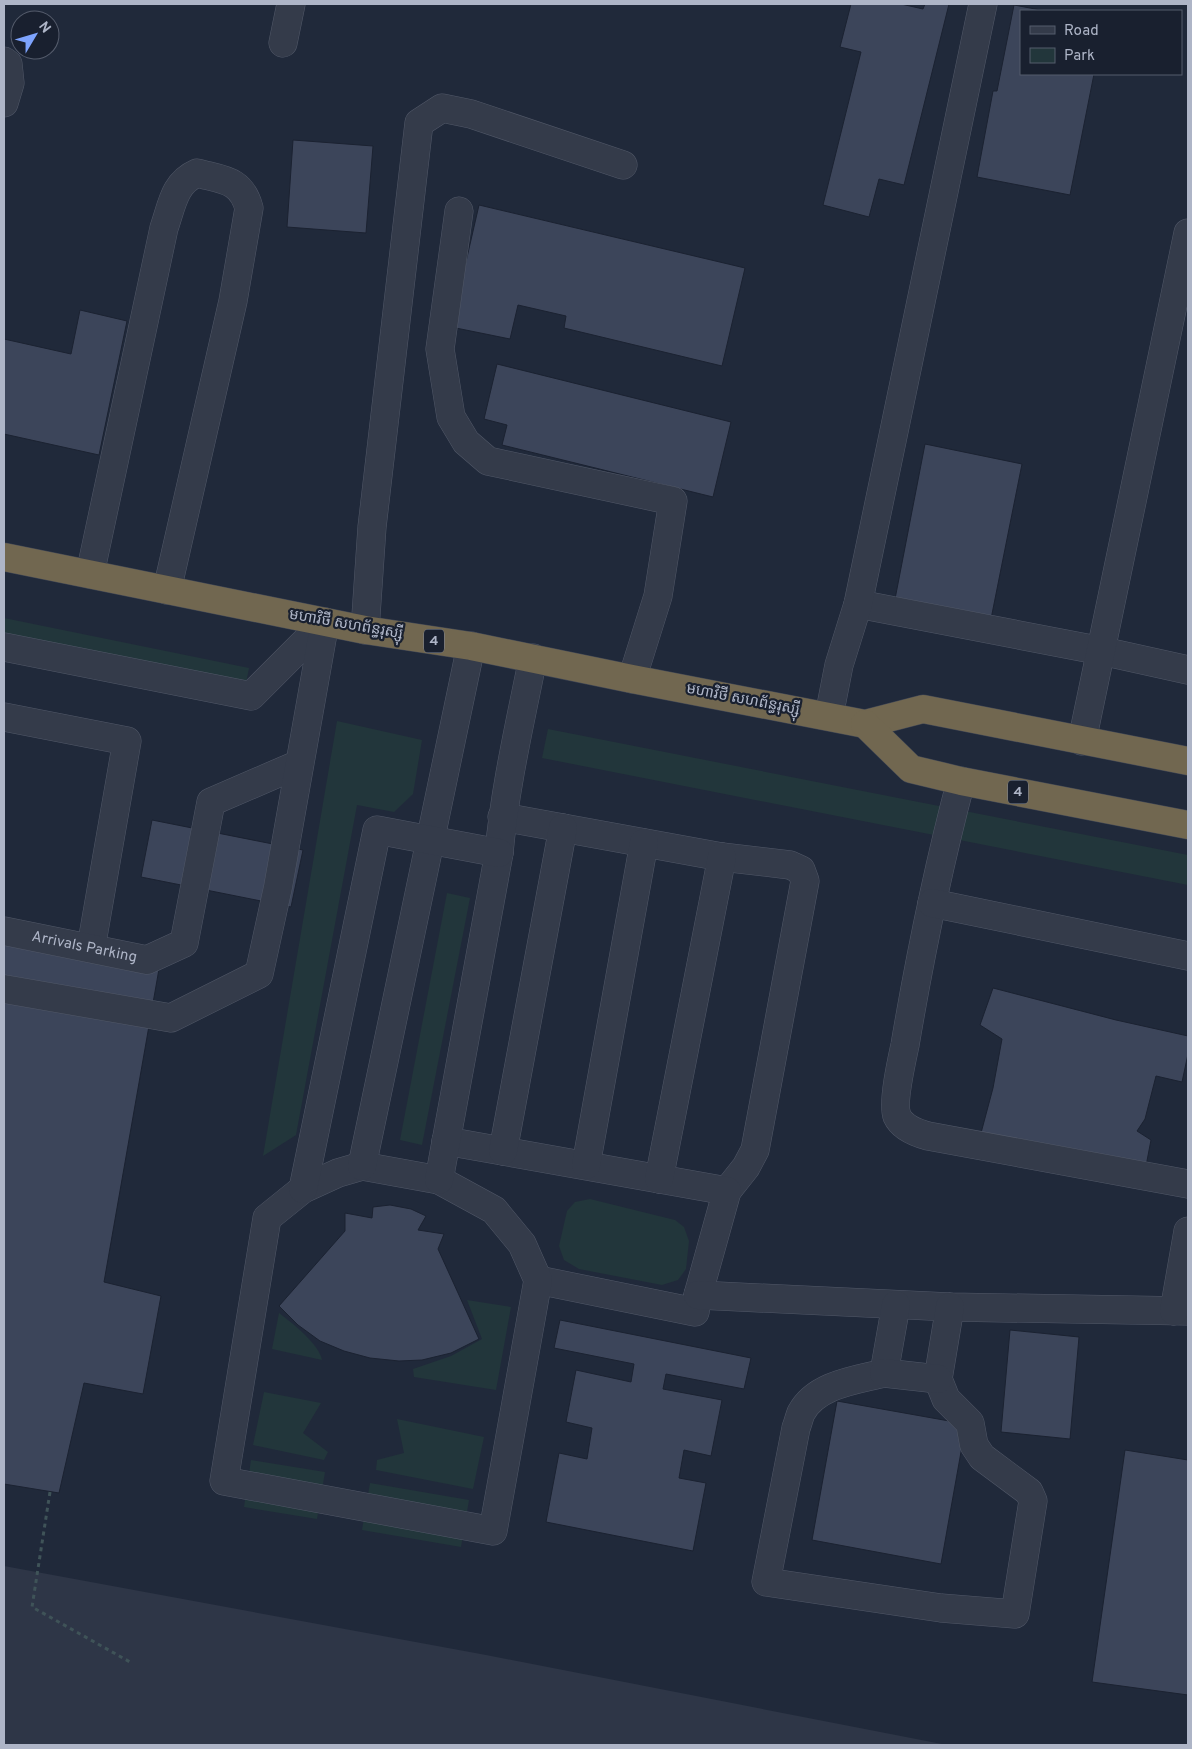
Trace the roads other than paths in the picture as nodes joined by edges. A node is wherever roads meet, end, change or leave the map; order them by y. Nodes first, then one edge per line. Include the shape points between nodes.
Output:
1 (291, 4) edge
2 (983, 4) edge
3 (283, 43) dead end
4 (4, 62) edge
5 (4, 104) edge
6 (623, 165) dead end
7 (458, 211) dead end
8 (1188, 233) edge
9 (1180, 315) edge
10 (4, 557) edge
11 (90, 574) junction
12 (166, 590) junction
13 (858, 604) junction
14 (325, 622) junction
15 (365, 630) junction
16 (471, 646) junction
17 (4, 647) edge
18 (1102, 651) junction
19 (533, 658) junction
20 (1188, 670) edge
21 (632, 680) junction
22 (828, 716) junction
23 (4, 717) edge
24 (865, 724) junction
25 (1082, 741) junction
26 (1188, 762) edge
27 (299, 764) junction
28 (961, 781) junction
29 (502, 817) junction
30 (1188, 825) edge
31 (563, 828) junction
32 (430, 840) junction
33 (644, 843) junction
34 (499, 852) junction
35 (722, 857) junction
36 (932, 903) junction
37 (4, 931) edge
38 (91, 948) junction
39 (1188, 956) edge
40 (4, 989) edge
41 (446, 1141) junction
42 (503, 1151) junction
43 (586, 1165) junction
44 (362, 1166) junction
45 (660, 1178) junction
46 (439, 1180) junction
47 (1188, 1184) edge
48 (303, 1189) junction
49 (728, 1191) junction
50 (1188, 1231) edge
51 (538, 1280) junction
52 (698, 1295) junction
53 (896, 1305) junction
54 (950, 1307) junction
55 (1181, 1311) edge
56 (884, 1373) junction
57 (938, 1379) junction

1 - 3 street
2 - 13 street
4 - 5 street via 8,64 10,83
6 - 15 street via 471,114 442,108 418,124 372,528
7 - 21 street via 440,349 452,417 466,442 488,461 673,501 658,596
8 - 9 street
9 - 18 street
10 - 11 highway, មហាវិថី សហព័ន្ធរុស្ស៊ី / 4
11 - 12 highway, មហាវិថី សហព័ន្ធរុស្ស៊ី / 4
11 - 12 street via 164,228 180,185 198,172 236,184 246,195 249,208 233,301
12 - 14 highway, មហាវិថី សហព័ន្ធរុស្ស៊ី / 4
13 - 18 street
13 - 22 street via 839,665
14 - 15 highway, មហាវិថី សហព័ន្ធរុស្ស៊ី / 4
14 - 17 street via 251,696
14 - 27 street
15 - 16 highway, មហាវិថី សហព័ន្ធរុស្ស៊ី / 4
16 - 19 highway, មហាវិថី សហព័ន្ធរុស្ស៊ី / 4
16 - 32 street
18 - 20 street
18 - 25 street
19 - 21 highway, មហាវិថី សហព័ន្ធរុស្ស៊ី / 4
19 - 29 street
21 - 22 highway, មហាវិថី សហព័ន្ធរុស្ស៊ី / 4
22 - 24 highway, មហាវិថី សហព័ន្ធរុស្ស៊ី / 4
23 - 38 street via 127,741
24 - 25 highway, មហាវិថី សហព័ន្ធរុស្ស៊ី / 4 via 923,710
24 - 28 highway, 4 via 911,768
25 - 26 highway, មហាវិថី សហព័ន្ធរុស្ស៊ី / 4
27 - 38 street, Arrivals Parking via 211,802 184,943 147,960
27 - 40 street via 278,887 258,974 171,1018
28 - 30 highway, 4
28 - 36 street
29 - 31 street
29 - 34 street
31 - 33 street
31 - 42 street
32 - 34 street
32 - 44 street
32 - 48 street via 377,830
33 - 35 street
33 - 43 street
34 - 41 street
35 - 45 street
35 - 49 street via 790,865 800,870 805,881 755,1150
36 - 39 street
36 - 47 street via 896,1094 897,1116 911,1130 928,1136
37 - 38 street, Arrivals Parking
41 - 42 street
41 - 46 street
42 - 43 street
43 - 45 street
44 - 46 street
44 - 48 street
45 - 49 street
46 - 51 street via 494,1210 522,1244
48 - 51 street via 267,1218 224,1481 493,1531
49 - 52 street
50 - 55 street
51 - 52 street via 695,1312
52 - 53 street
53 - 54 street
53 - 56 street
54 - 55 street
54 - 57 street
56 - 57 street
56 - 57 street via 822,1392 802,1412 796,1428 766,1582 940,1608 1015,1614 1033,1501 1030,1492 982,1457 974,1445 970,1423 946,1399

